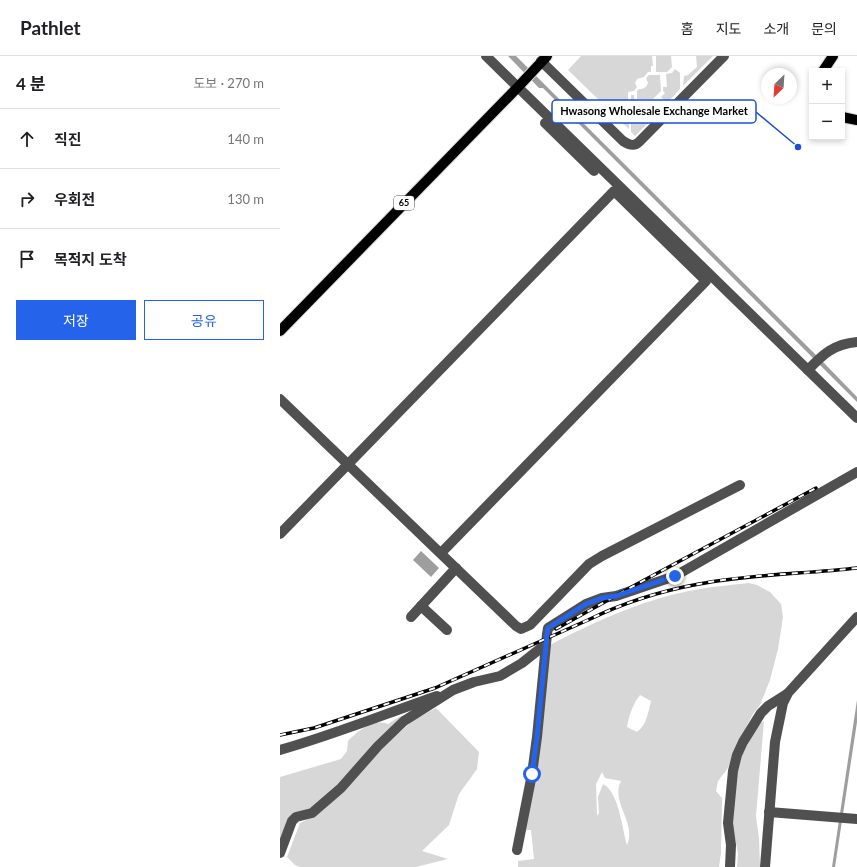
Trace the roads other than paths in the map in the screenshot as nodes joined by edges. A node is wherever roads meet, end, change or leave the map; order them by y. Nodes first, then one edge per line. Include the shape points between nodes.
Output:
1 (486, 56) edge
2 (724, 56) edge
3 (833, 56) edge
4 (544, 58) edge
5 (825, 68) edge
6 (518, 87) junction
7 (857, 115) edge
8 (845, 117) edge
9 (845, 117) edge
10 (857, 120) edge
11 (545, 124) dead end
12 (614, 191) junction
13 (280, 331) edge
14 (857, 342) edge
15 (814, 363) junction
16 (280, 399) edge
17 (857, 418) edge
18 (348, 464) junction
19 (857, 472) edge
20 (740, 486) dead end
21 (280, 534) edge
22 (441, 553) junction
23 (454, 571) junction
24 (421, 606) junction
25 (411, 617) dead end
26 (857, 617) edge
27 (447, 630) dead end
28 (546, 644) junction
29 (452, 690) junction
30 (788, 693) junction
31 (280, 750) edge
32 (769, 812) junction
33 (852, 818) edge
34 (517, 850) dead end
35 (280, 854) edge
36 (730, 867) edge
37 (765, 867) edge

1 - 6 street
2 - 4 street via 636,145 631,146 623,141
3 - 5 main road
4 - 6 main road, 65
6 - 13 main road, 65
6 - 15 street
7 - 8 main road
9 - 10 main road
11 - 12 street
12 - 18 street
12 - 22 street via 706,280
14 - 15 street via 830,350
15 - 17 street
16 - 18 street
18 - 21 street
18 - 22 street
19 - 28 street via 675,576 586,604 548,628
20 - 23 street via 589,564 530,625 521,629
22 - 23 street
23 - 24 street
24 - 25 street
24 - 27 street
26 - 30 street
28 - 29 street via 500,676
28 - 34 street via 535,752
29 - 31 street via 319,739
29 - 35 street via 404,721 341,788 312,812 296,817 292,821
30 - 32 street via 783,703 775,742
30 - 36 street via 761,713 737,755 728,823
32 - 33 street
32 - 37 street

